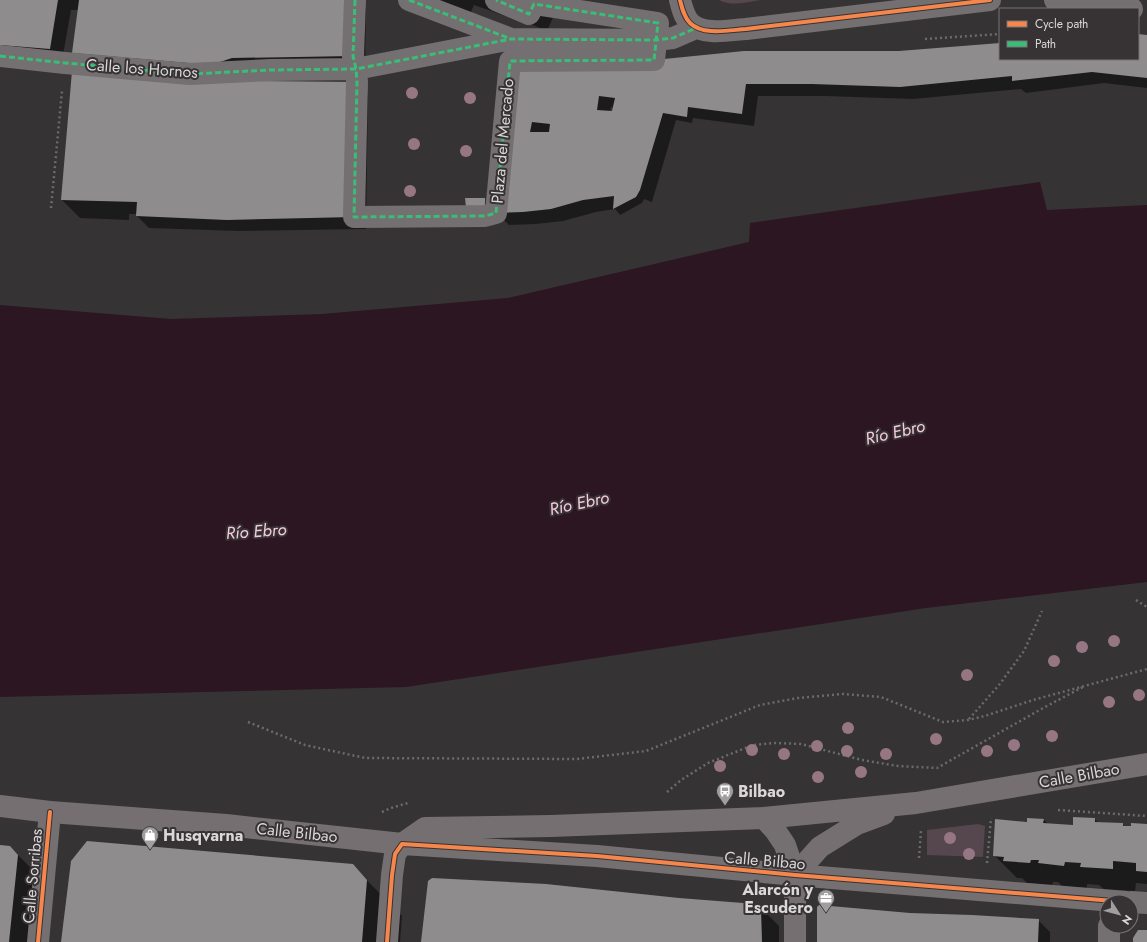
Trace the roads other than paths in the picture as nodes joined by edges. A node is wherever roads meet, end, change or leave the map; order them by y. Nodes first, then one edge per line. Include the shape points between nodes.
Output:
1 (354, 0) edge
2 (409, 0) edge
3 (496, 0) edge
4 (680, 0) edge
5 (990, 0) edge
6 (1054, 0) edge
7 (1118, 8) edge
8 (696, 28) junction
9 (511, 39) junction
10 (656, 40) junction
11 (0, 56) edge
12 (356, 69) junction
13 (1147, 764) edge
14 (916, 803) junction
15 (0, 806) edge
16 (50, 812) junction
17 (764, 818) junction
18 (402, 844) junction
19 (795, 875) junction
20 (1099, 901) edge
21 (38, 942) edge
22 (387, 942) edge
23 (795, 942) edge

1 - 12 street, Plaza del Mercado via 353,56
2 - 9 street
3 - 10 street, Plaza del Mercado via 529,14 534,4 658,23
4 - 8 street via 689,23
5 - 8 street via 746,28 709,31
6 - 7 street
8 - 10 street via 673,38
9 - 10 street
9 - 12 street, Calle los Hornos
10 - 12 street, Plaza del Mercado via 654,60 510,61 496,213 485,216 354,217
11 - 12 street, Calle los Hornos via 190,74
13 - 14 main road, Calle Bilbao
14 - 17 main road, Calle Bilbao
14 - 19 main road, Calle Bilbao via 857,824 820,847
15 - 16 main road, Calle Bilbao
16 - 18 main road, Calle Bilbao via 226,825
16 - 21 street, Calle Sorribas
17 - 18 main road, Calle Bilbao via 425,828
17 - 19 street via 785,845
18 - 19 street, Calle Bilbao via 597,856
18 - 22 street via 395,854
19 - 20 street, Calle Bilbao
19 - 23 main road

